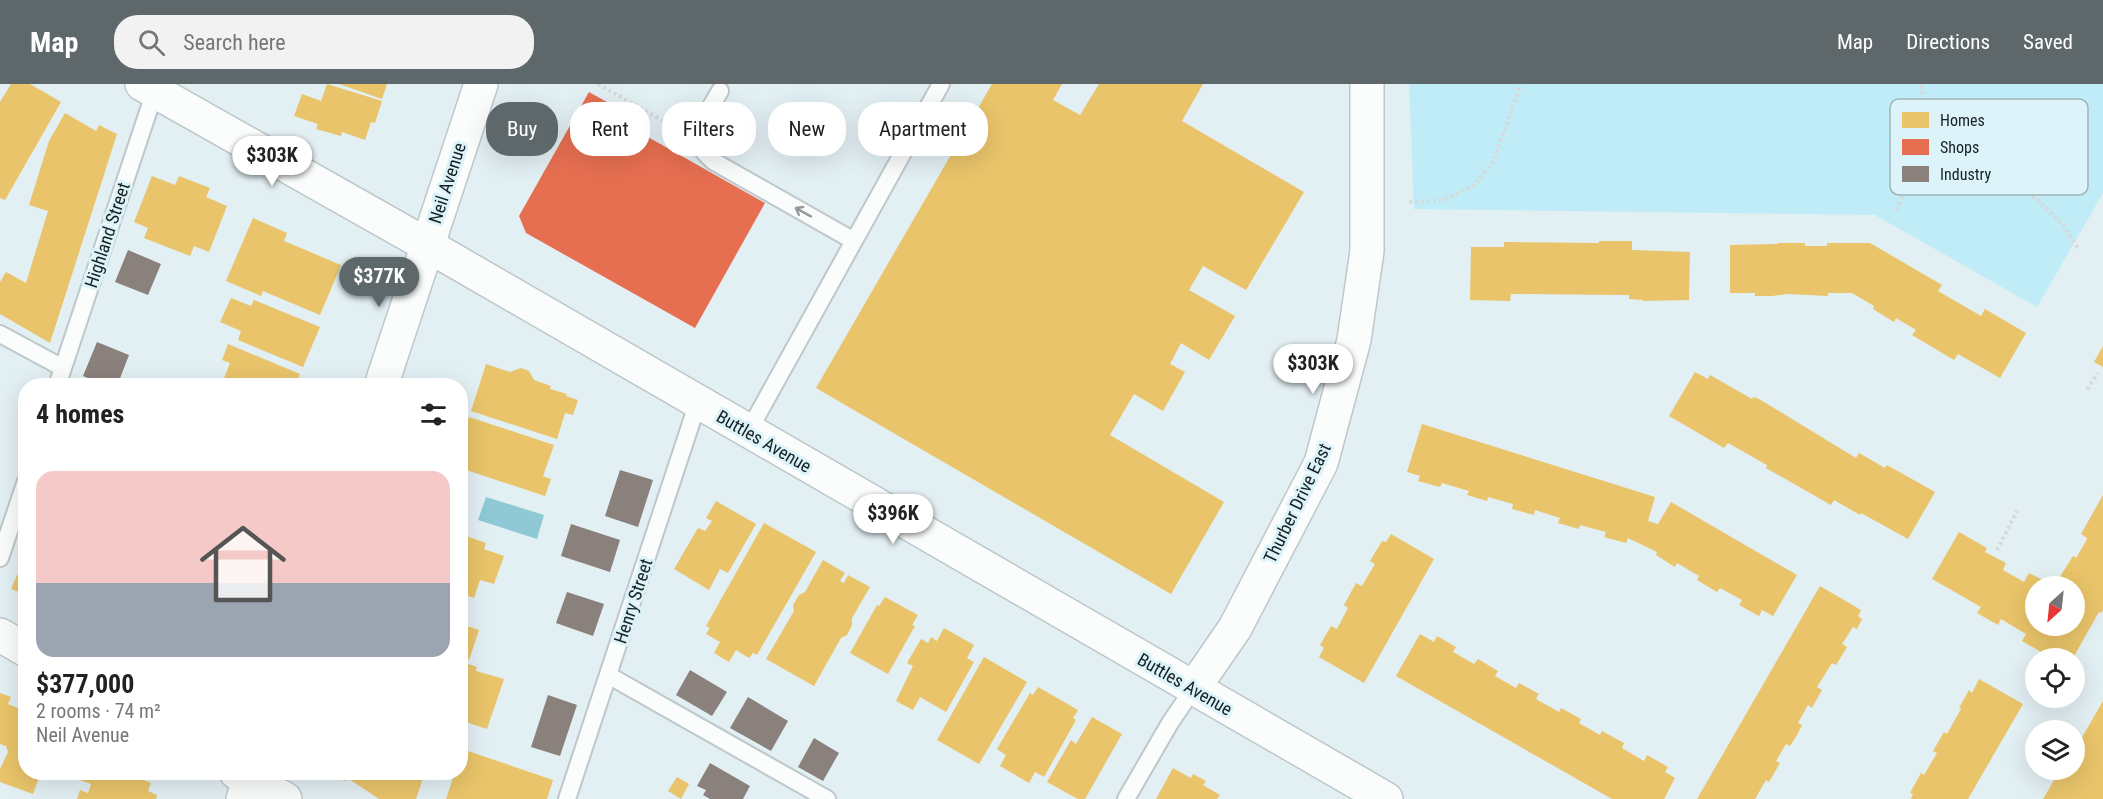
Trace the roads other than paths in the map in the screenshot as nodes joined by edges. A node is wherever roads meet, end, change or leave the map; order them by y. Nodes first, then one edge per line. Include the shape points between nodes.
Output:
1 (480, 84) edge
2 (941, 84) edge
3 (1367, 84) edge
4 (151, 86) edge
5 (720, 91) dead end
6 (854, 241) junction
7 (427, 246) junction
8 (0, 334) edge
9 (63, 368) junction
10 (60, 378) edge
11 (384, 378) edge
12 (698, 402) junction
13 (748, 432) junction
14 (18, 505) edge
15 (0, 558) edge
16 (0, 636) edge
17 (18, 646) edge
18 (608, 675) junction
19 (1193, 689) junction
20 (245, 781) edge
21 (285, 799) edge
22 (567, 799) edge
23 (826, 799) edge
24 (1126, 799) edge
25 (1386, 799) edge

1 - 7 street, Neil Avenue
2 - 6 lane
3 - 19 street, Thurber Drive East via 1366,251 1354,340 1328,442 1321,463 1235,628
4 - 7 street, Buttles Avenue
4 - 9 lane, Highland Street
6 -> 5 lane via 713,161 703,150 702,127
6 - 13 lane
7 - 11 street, Neil Avenue
7 - 12 street, Buttles Avenue
8 - 9 lane
9 - 10 lane, Highland Street
12 - 13 street, Buttles Avenue
12 - 18 lane, Henry Street
13 - 19 street, Buttles Avenue
14 - 15 lane
16 - 17 street
18 - 22 lane, Henry Street
18 - 23 lane
19 - 24 lane
19 - 25 street, Buttles Avenue
20 - 21 street

